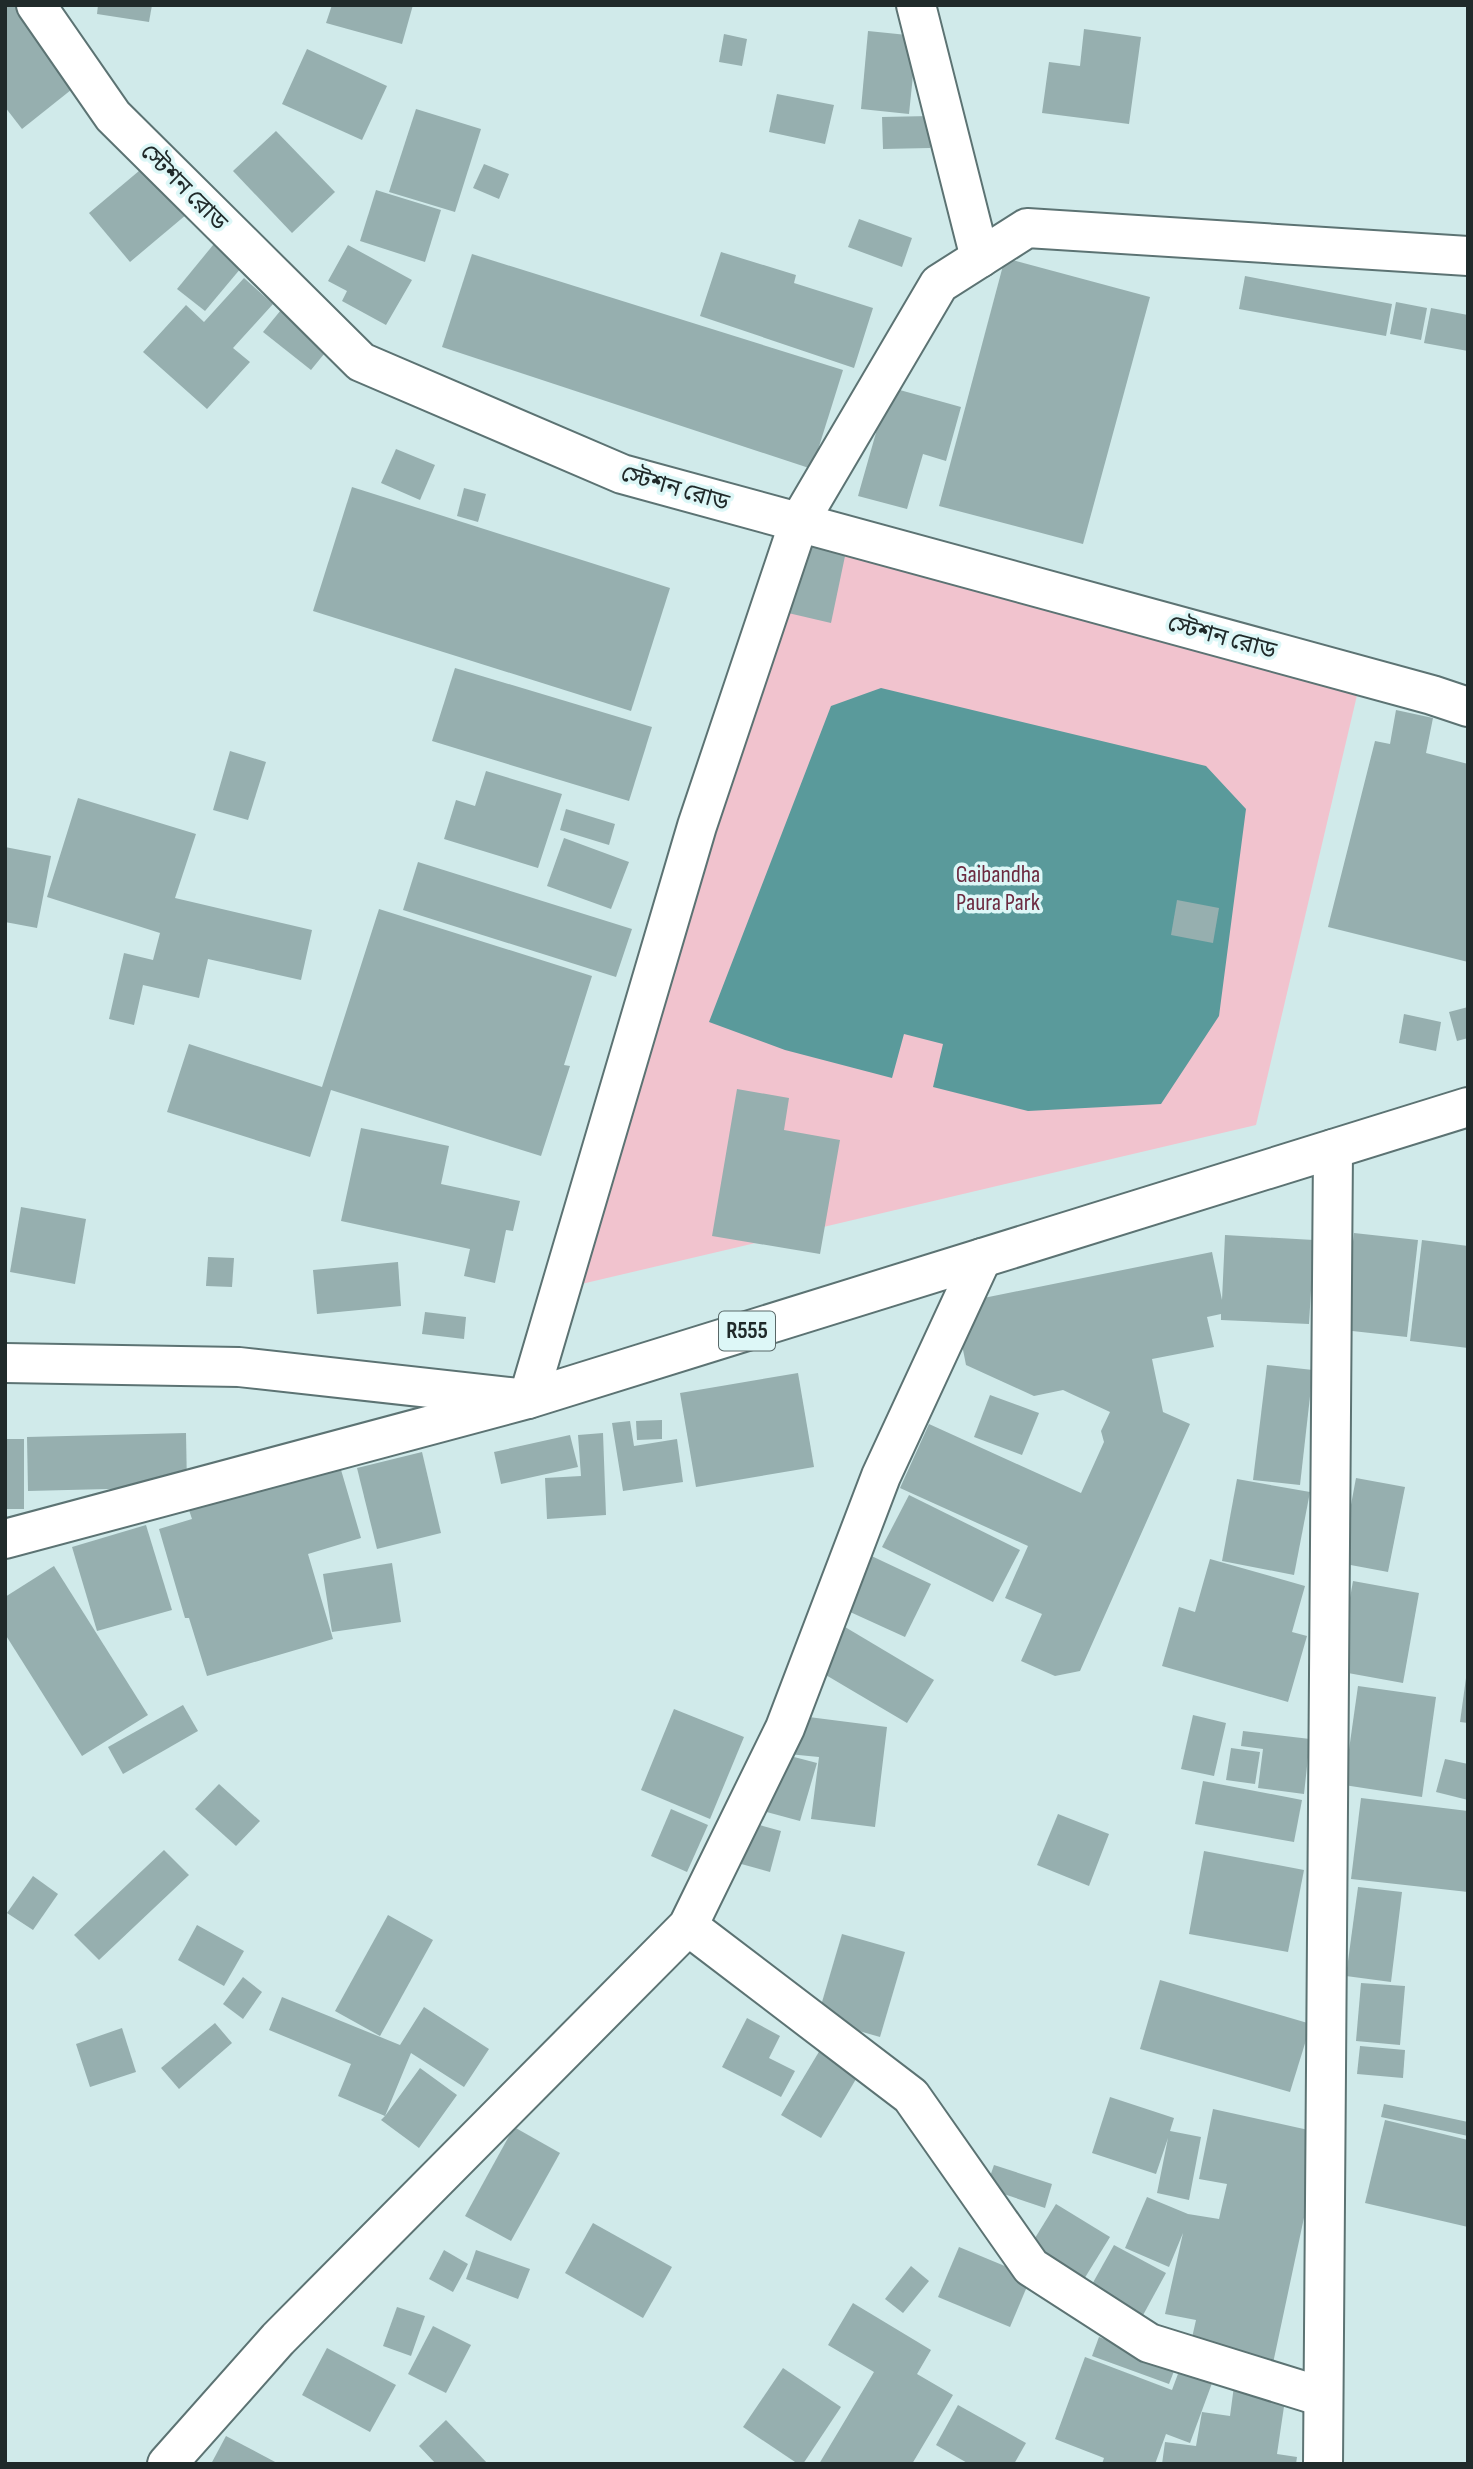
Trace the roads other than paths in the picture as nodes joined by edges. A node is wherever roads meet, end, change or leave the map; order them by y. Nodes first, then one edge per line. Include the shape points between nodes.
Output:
1 (36, 5) edge
2 (916, 5) edge
3 (1468, 256) edge
4 (980, 258) junction
5 (799, 522) junction
6 (1468, 708) edge
7 (1468, 1108) edge
8 (1333, 1149) junction
9 (982, 1258) junction
10 (5, 1363) edge
11 (528, 1399) junction
12 (5, 1539) edge
13 (688, 1926) junction
14 (1323, 2397) junction
15 (167, 2464) edge
16 (1323, 2464) edge

1 - 5 street, স্টেশন রোড via 113,116 361,362 622,474
2 - 4 street
3 - 4 street via 1027,228
4 - 5 street via 939,284
5 - 6 street, স্টেশন রোড
5 - 11 street via 697,826
7 - 8 street, R555
8 - 9 street, R555
8 - 14 street
9 - 11 street, R555
9 - 13 street via 881,1476 785,1728
10 - 11 street, R555 via 239,1367
11 - 12 street
13 - 14 street via 911,2096 1031,2267 1149,2343
13 - 15 street via 278,2339
14 - 16 street

